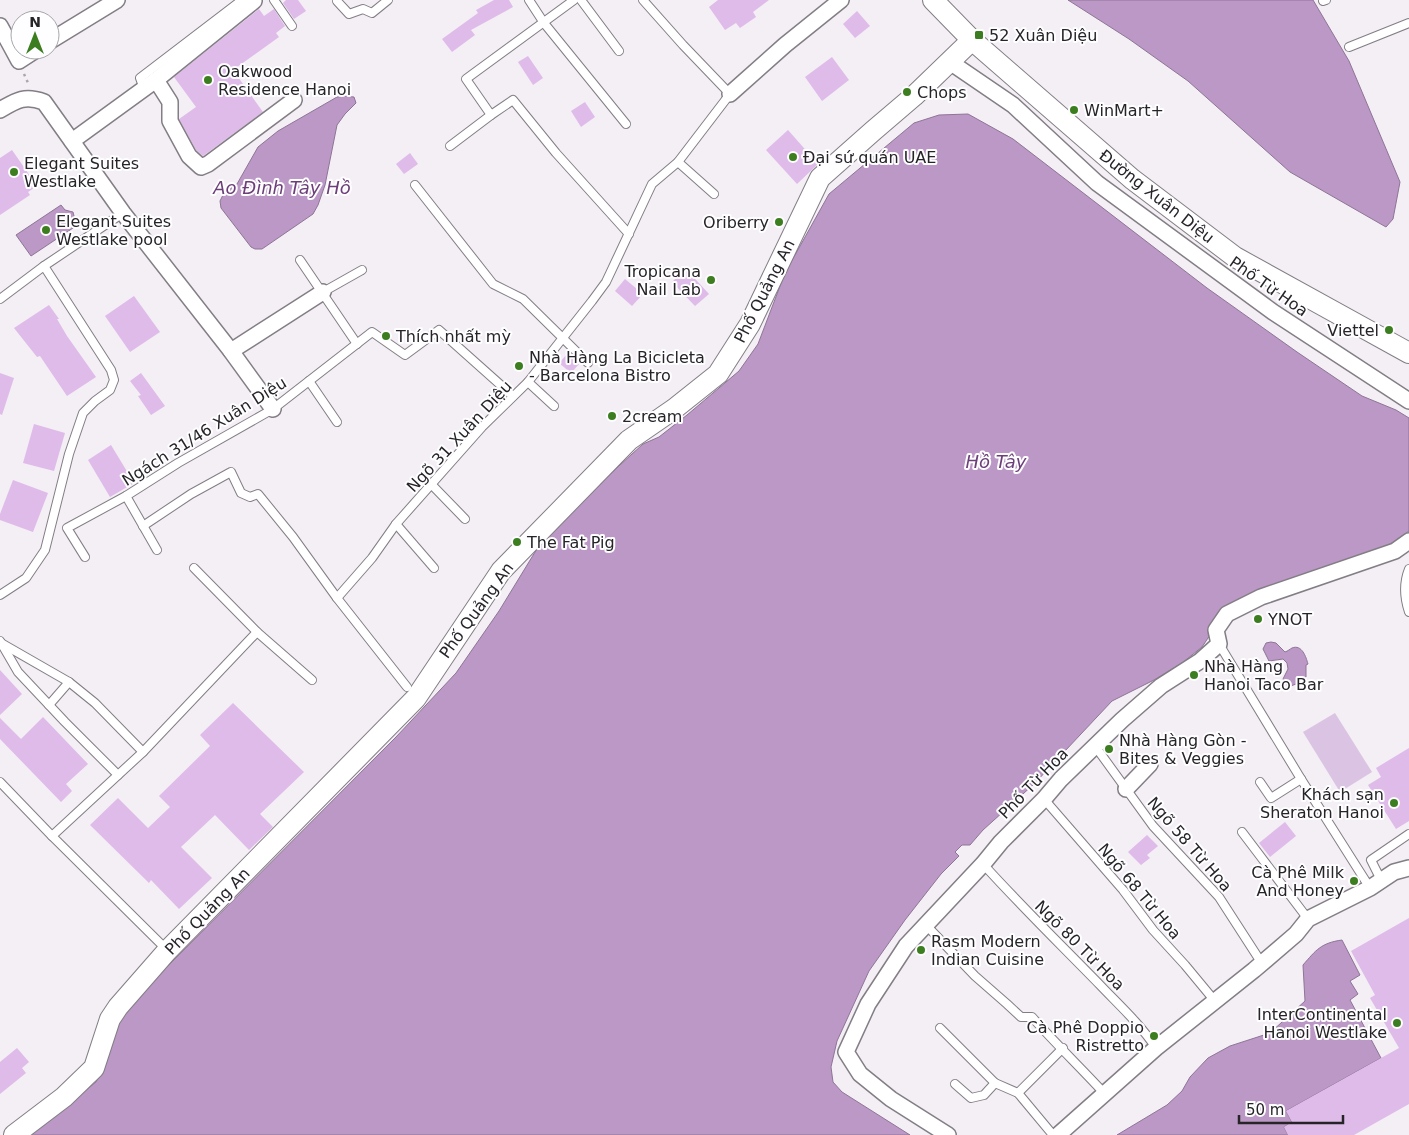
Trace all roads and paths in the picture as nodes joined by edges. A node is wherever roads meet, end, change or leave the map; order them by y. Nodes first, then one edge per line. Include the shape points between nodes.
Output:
1 (117, 0) edge
2 (274, 0) edge
3 (388, 0) edge
4 (529, 0) edge
5 (574, 0) edge
6 (581, 0) edge
7 (643, 0) edge
8 (841, 0) edge
9 (933, 0) edge
10 (248, 1) edge
11 (337, 1) dead end
12 (544, 23) junction
13 (1409, 23) edge
14 (0, 26) edge
15 (292, 26) dead end
16 (60, 35) edge
17 (972, 40) junction
18 (1350, 47) dead end
19 (619, 50) dead end
20 (19, 61) joint
21 (950, 62) junction
22 (150, 84) junction
23 (730, 94) junction
24 (34, 99) junction
25 (294, 100) dead end
26 (0, 110) edge
27 (491, 115) junction
28 (626, 124) dead end
29 (72, 141) junction
30 (450, 146) dead end
31 (678, 162) junction
32 (415, 185) dead end
33 (714, 194) dead end
34 (123, 213) junction
35 (629, 234) junction
36 (300, 260) dead end
37 (44, 266) junction
38 (362, 270) dead end
39 (323, 292) junction
40 (0, 300) edge
41 (562, 338) junction
42 (357, 344) junction
43 (231, 351) junction
44 (1408, 351) edge
45 (588, 363) dead end
46 (310, 381) junction
47 (528, 382) junction
48 (513, 396) junction
49 (1409, 401) edge
50 (554, 406) dead end
51 (272, 408) junction
52 (337, 422) dead end
53 (432, 485) junction
54 (126, 496) junction
55 (465, 519) dead end
56 (396, 524) junction
57 (143, 526) junction
58 (1409, 541) edge
59 (157, 550) dead end
60 (85, 557) dead end
61 (194, 568) dead end
62 (434, 568) dead end
63 (1409, 569) edge
64 (0, 595) edge
65 (337, 598) junction
66 (1409, 612) edge
67 (258, 632) junction
68 (0, 642) edge
69 (1219, 644) junction
70 (312, 680) dead end
71 (70, 682) junction
72 (408, 687) dead end
73 (49, 705) junction
74 (1095, 746) junction
75 (143, 752) junction
76 (1150, 764) dead end
77 (118, 776) junction
78 (1301, 779) junction
79 (0, 782) edge
80 (1260, 782) dead end
81 (1126, 789) junction
82 (1044, 799) junction
83 (1242, 832) dead end
84 (1409, 834) edge
85 (52, 836) junction
86 (983, 864) junction
87 (1409, 868) edge
88 (1376, 884) junction
89 (1308, 920) junction
90 (925, 924) junction
91 (168, 951) junction
92 (1261, 962) junction
93 (1214, 1000) junction
94 (940, 1028) dead end
95 (1063, 1048) junction
96 (1156, 1048) junction
97 (995, 1083) junction
98 (955, 1084) dead end
99 (1018, 1093) junction
100 (1104, 1093) junction
101 (14, 1135) edge
102 (948, 1135) edge
103 (1052, 1135) edge
104 (1058, 1135) edge

1 - 16 street
2 - 15 lane
3 - 11 lane via 372,12 363,9 349,14
4 - 12 lane
5 - 12 lane
6 - 19 lane
7 - 23 lane
8 - 23 street
9 - 17 street, Đường Xuân Diệu
10 - 22 street
12 - 27 lane via 466,79
12 - 28 lane
13 - 18 lane
14 - 20 street
17 - 21 street, Phố Quảng An
17 - 44 street, Đường Xuân Diệu via 1132,179 1235,257
20 - 24 path
21 - 49 street, Phố Từ Hoa via 1012,106 1097,183 1273,312
21 - 91 street, Phố Quảng An via 820,178 750,324 718,374 629,440 554,515 501,571 416,698
22 - 25 street via 170,102 170,121 189,156 201,167
22 - 29 street
23 - 31 lane, Ngõ 31 Xuân Diệu
24 - 26 street via 18,99
24 - 29 street via 44,102
27 - 30 lane
27 - 35 lane via 513,100
29 - 34 street
31 - 33 lane
31 - 35 lane, Ngõ 31 Xuân Diệu via 652,184
32 - 41 lane via 492,284 523,299
34 - 37 lane
34 - 43 street
35 - 41 lane, Ngõ 31 Xuân Diệu via 606,282
36 - 39 lane
37 - 40 lane
37 - 64 lane via 111,370 114,380 110,390 83,413 69,454 45,550 26,578
38 - 39 lane
39 - 42 lane
39 - 43 street
41 - 45 lane
41 - 47 lane, Ngõ 31 Xuân Diệu
42 - 46 lane, Ngách 31/46 Xuân Diệu
42 - 48 lane, Ngách 31/46 Xuân Diệu via 372,332 405,355 439,330
43 - 51 street
46 - 51 lane, Ngách 31/46 Xuân Diệu
46 - 52 lane
47 - 48 lane, Ngõ 31 Xuân Diệu
47 - 50 lane
48 - 53 lane, Ngõ 31 Xuân Diệu
51 - 54 lane, Ngách 31/46 Xuân Diệu
53 - 55 lane
53 - 56 lane, Ngõ 31 Xuân Diệu
54 - 57 lane
54 - 60 lane, Ngách 31/46 Xuân Diệu via 67,528
56 - 62 lane
56 - 65 lane, Ngõ 31 Xuân Diệu
57 - 59 lane
57 - 65 lane via 231,472 241,492 250,497 258,494
58 - 69 street via 1395,551 1260,597 1227,614 1216,630
61 - 67 lane
63 - 66 lane via 1404,596
65 - 72 lane
67 - 70 lane
67 - 75 lane
68 - 71 lane
68 - 73 lane via 18,672
69 - 74 street, Phố Từ Hoa via 1161,686
69 - 78 lane
71 - 73 lane
71 - 75 lane
73 - 77 lane
74 - 81 lane, Ngõ 58 Từ Hoa
74 - 82 street, Phố Từ Hoa
75 - 77 lane
76 - 81 street
77 - 85 lane
78 - 80 lane via 1271,798
78 - 88 lane
79 - 85 lane
81 - 92 lane, Ngõ 58 Từ Hoa via 1153,826 1219,898
82 - 86 street, Phố Từ Hoa
82 - 93 lane, Ngõ 68 Từ Hoa
83 - 89 lane
84 - 88 lane via 1371,860
85 - 91 lane
86 - 90 street, Phố Từ Hoa
86 - 96 lane, Ngõ 80 Từ Hoa via 1142,1027
87 - 88 street via 1394,872
88 - 89 street
89 - 92 street
90 - 95 lane via 975,976 1021,1016 1032,1017
90 - 102 street, Phố Từ Hoa via 906,946 868,1004 846,1052 860,1074 891,1099
91 - 101 street, Phố Quảng An via 110,1019 94,1068 64,1097
92 - 93 street
93 - 96 street
94 - 97 lane
95 - 99 lane
95 - 100 lane
96 - 100 street
97 - 98 lane via 984,1096 971,1098
97 - 99 lane
99 - 103 lane
100 - 104 street

